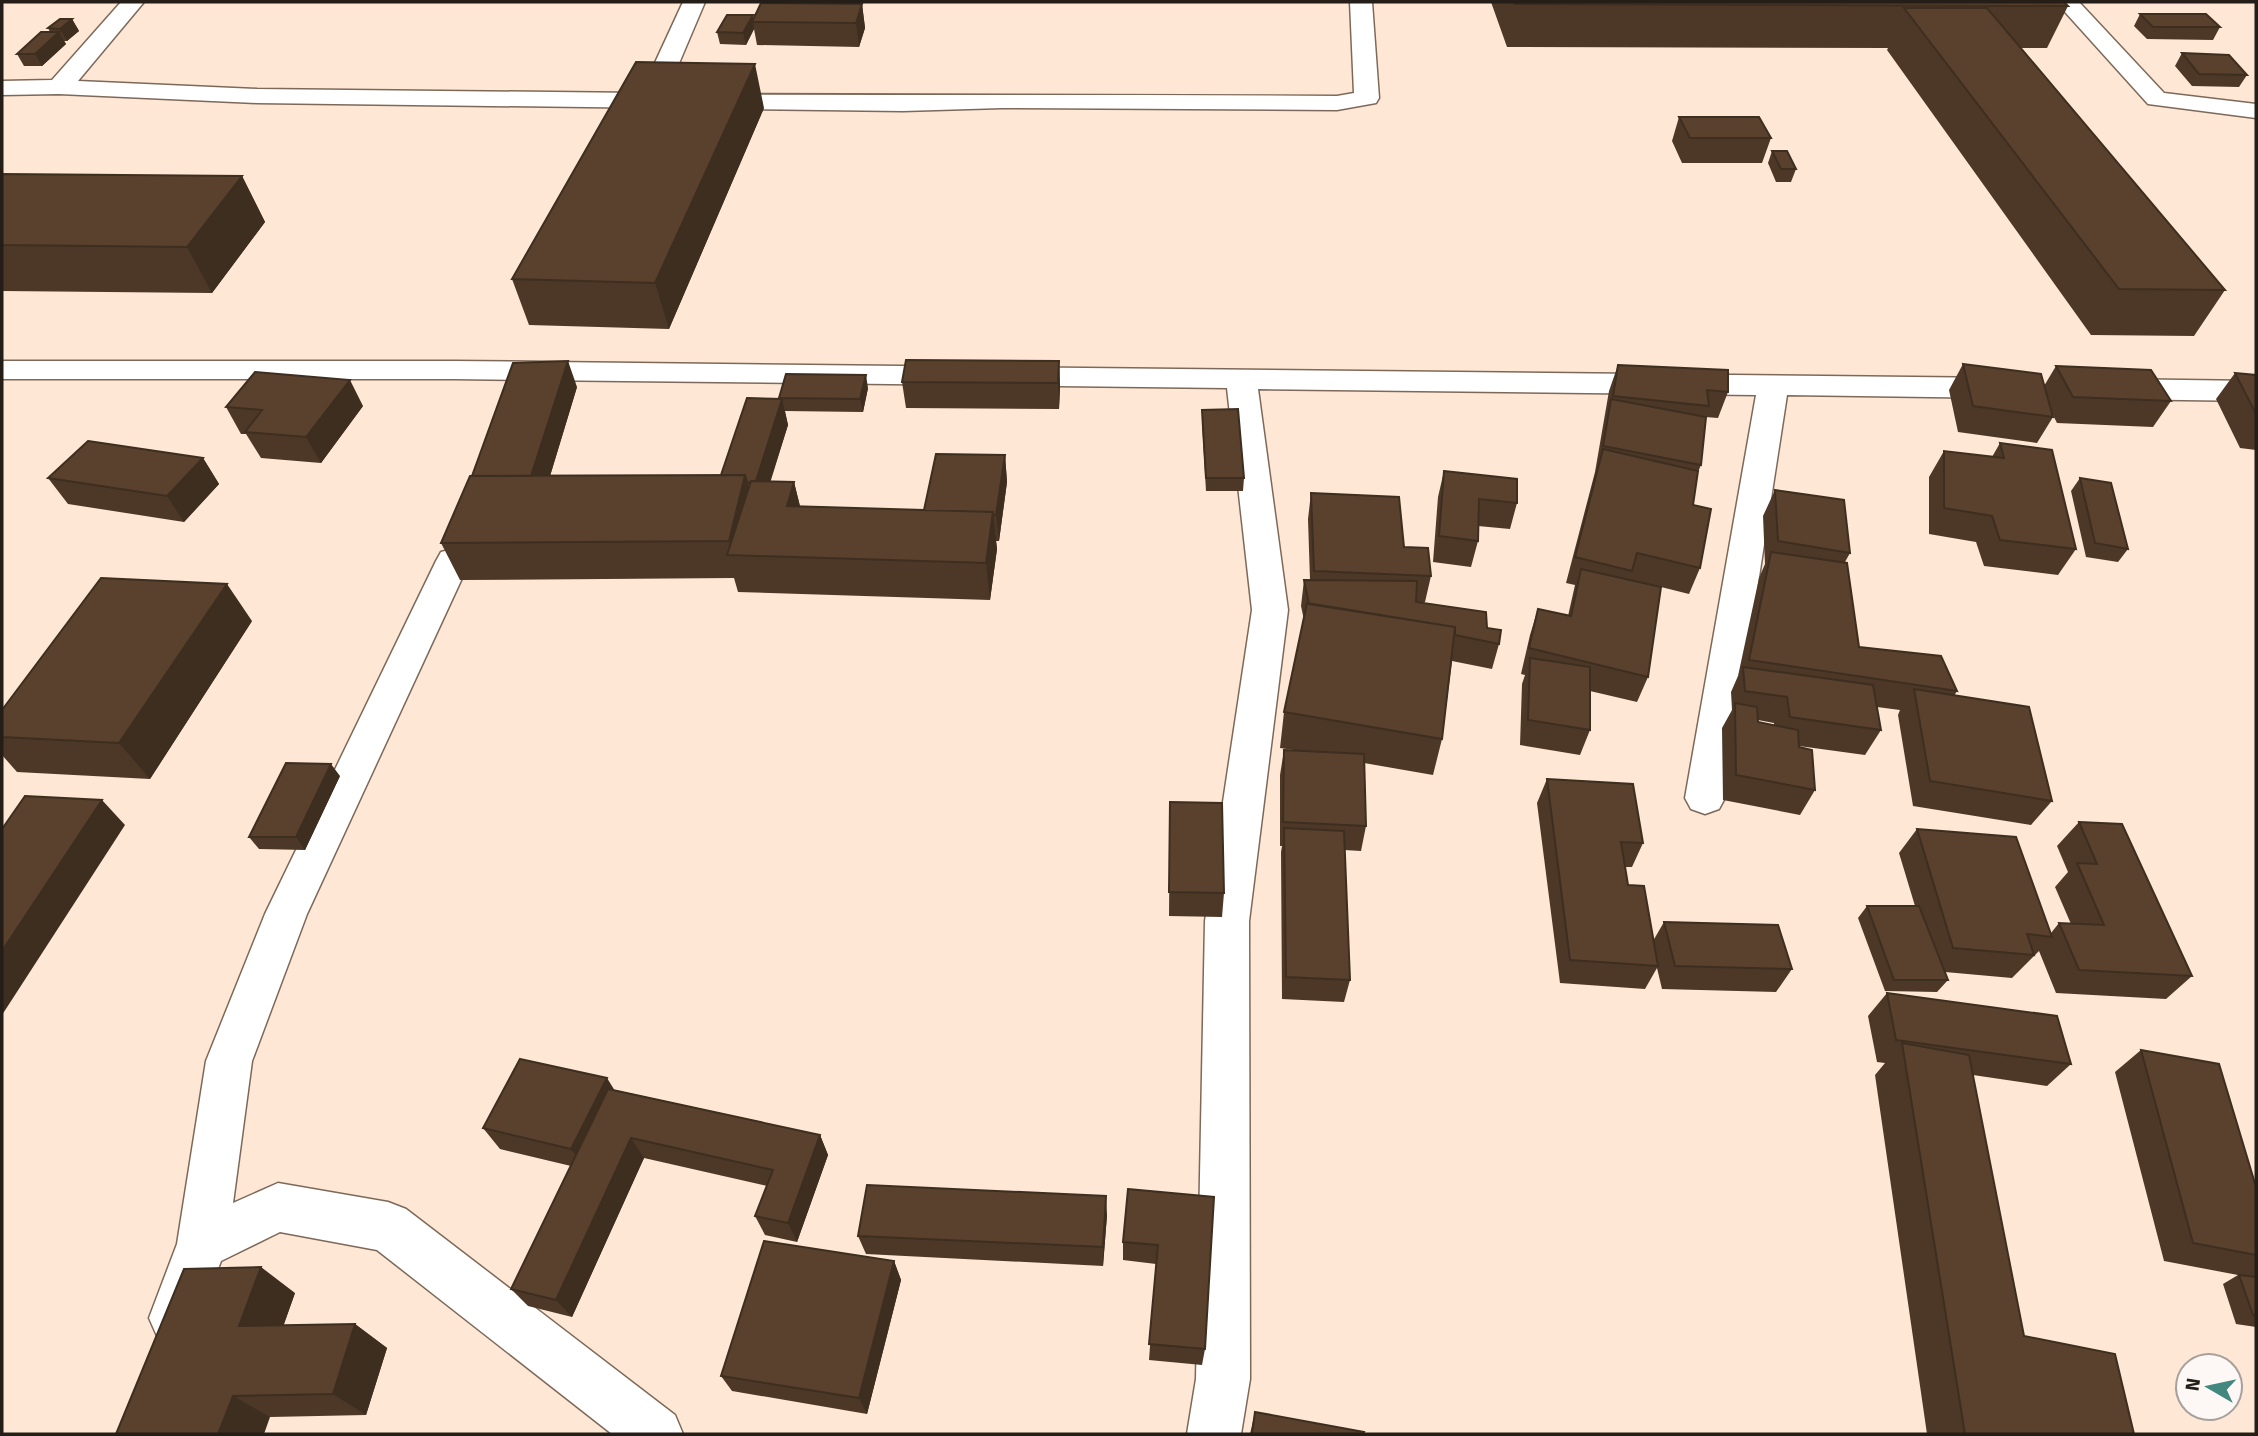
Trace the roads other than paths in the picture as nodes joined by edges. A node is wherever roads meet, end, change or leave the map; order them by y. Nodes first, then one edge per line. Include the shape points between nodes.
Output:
1 (133, 2) edge
2 (694, 2) edge
3 (1361, 2) edge
4 (2067, 2) edge
5 (59, 87) junction
6 (2, 88) edge
7 (651, 99) junction
8 (2256, 111) edge
9 (2, 370) edge
10 (1241, 379) junction
11 (1773, 385) junction
12 (2035, 388) edge
13 (2077, 388) edge
14 (2256, 391) edge
15 (453, 561) edge
16 (1705, 798) dead end
17 (202, 1244) junction
18 (160, 1358) edge
19 (656, 1434) edge
20 (1213, 1434) edge

1 - 5 street
2 - 7 street
3 - 7 street via 1367,99 1337,103 903,104
4 - 8 street via 2157,99
5 - 6 street
5 - 7 street via 257,96
9 - 10 street
10 - 11 street
10 - 20 street via 1270,610 1227,921 1223,1380
11 - 12 street
11 - 16 street
13 - 14 street
15 - 17 street via 286,914 229,1061
17 - 18 street
17 - 19 street via 278,1207 388,1227

